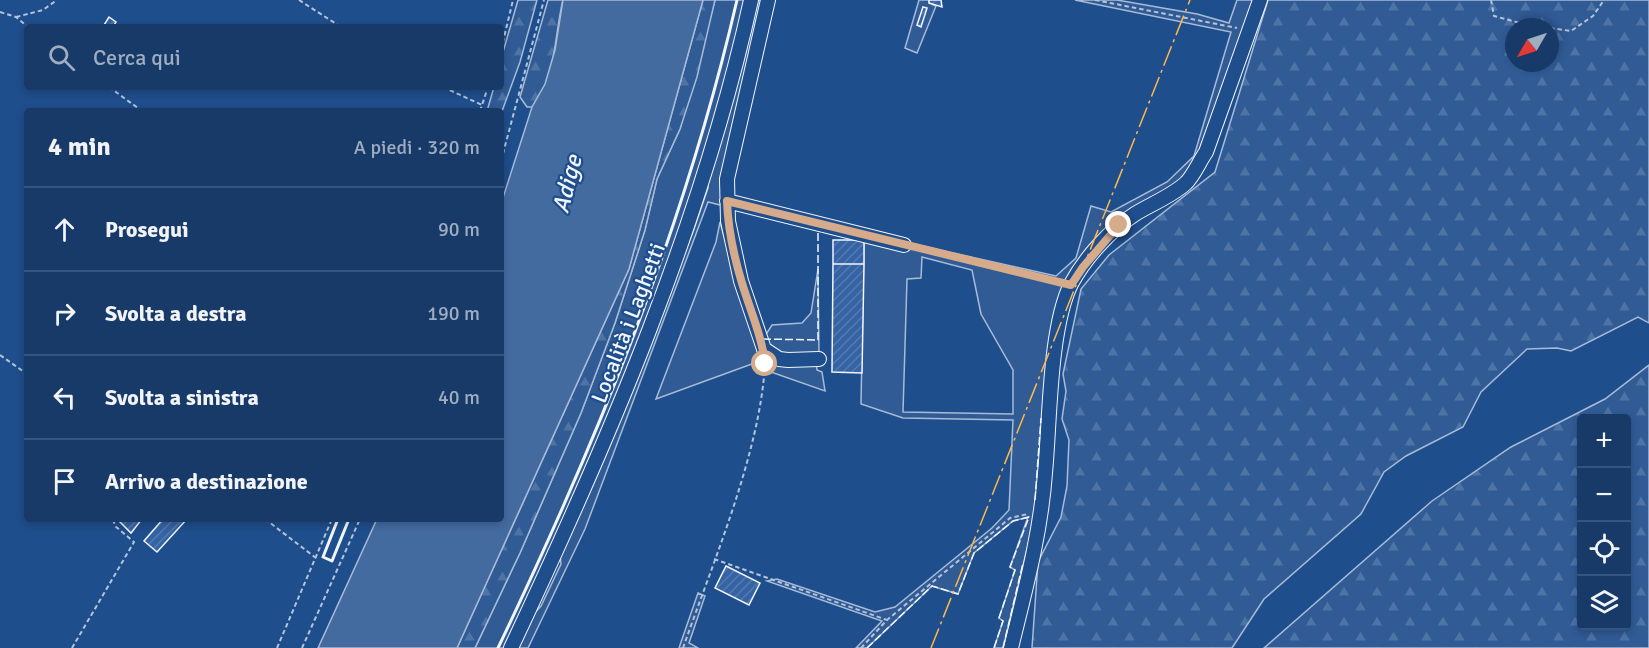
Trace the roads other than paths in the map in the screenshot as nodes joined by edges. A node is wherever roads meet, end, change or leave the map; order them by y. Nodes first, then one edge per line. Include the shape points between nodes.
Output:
1 (751, 0) edge
2 (768, 0) edge
3 (1260, 0) edge
4 (727, 201) junction
5 (904, 245) road end
6 (819, 359) dead end
7 (511, 648) edge
8 (1011, 648) edge

1 - 7 street, Località i Laghetti via 693,210 640,358 567,530
2 - 4 street via 727,179
3 - 8 street via 1206,153 1192,175 1176,190 1119,225 1071,285 1062,309 1054,362 1040,511
4 - 5 street
4 - 6 street via 741,280 764,349 788,360

